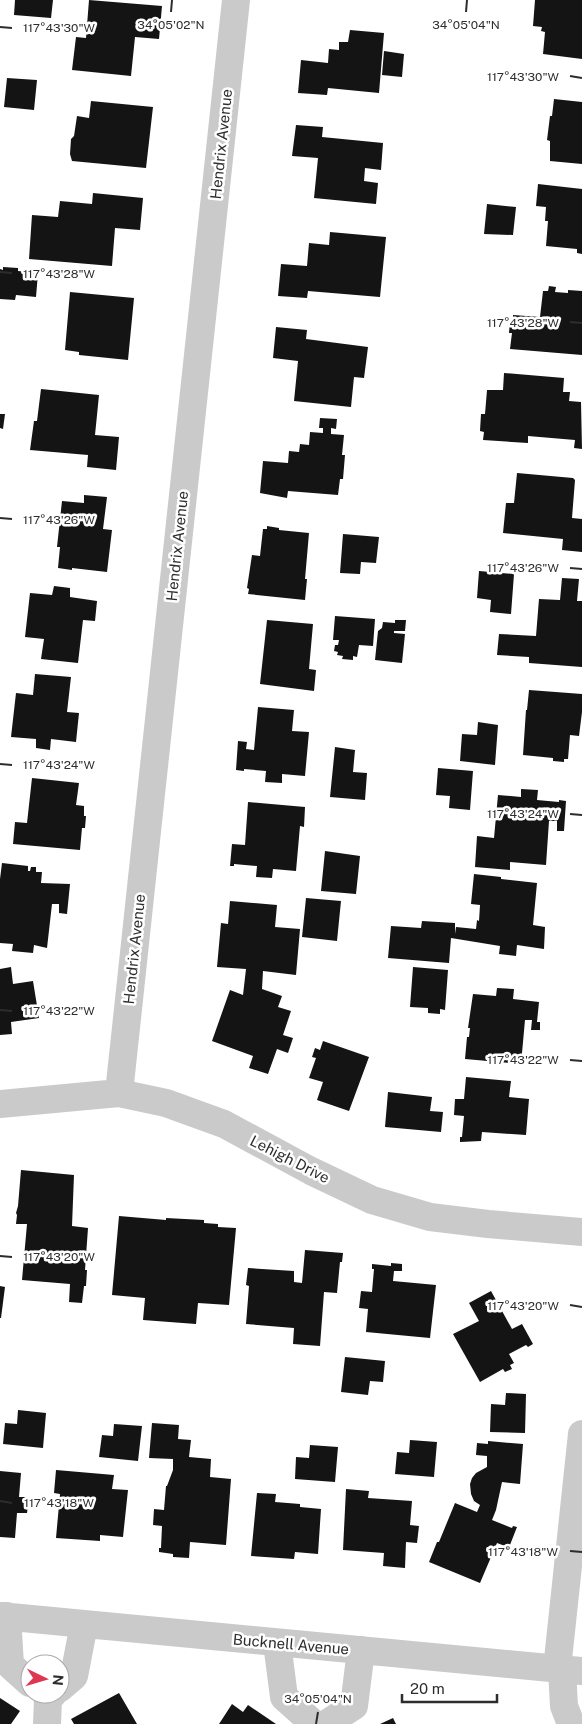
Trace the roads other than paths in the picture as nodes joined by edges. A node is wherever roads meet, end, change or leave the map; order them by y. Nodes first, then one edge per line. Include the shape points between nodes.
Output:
1 (236, 0) edge
2 (119, 1093) junction
3 (0, 1104) edge
4 (582, 1232) edge
5 (582, 1434) edge
6 (3, 1616) edge
7 (84, 1624) junction
8 (276, 1643) junction
9 (361, 1650) junction
10 (567, 1670) edge
11 (20, 1674) edge
12 (70, 1679) edge
13 (314, 1724) edge
14 (326, 1724) edge
15 (571, 1724) edge

1 - 2 street, Hendrix Avenue
2 - 3 street, Lehigh Drive
2 - 4 street, Lehigh Drive via 166,1103 224,1124 372,1200 430,1217
5 - 10 street
6 - 7 street, Bucknell Avenue
6 - 11 street via 10,1665
7 - 8 street, Bucknell Avenue
7 - 12 street via 74,1676
8 - 9 street, Bucknell Avenue
8 - 13 street via 284,1697
9 - 10 street, Bucknell Avenue
9 - 14 street via 354,1706
10 - 15 street via 564,1706

